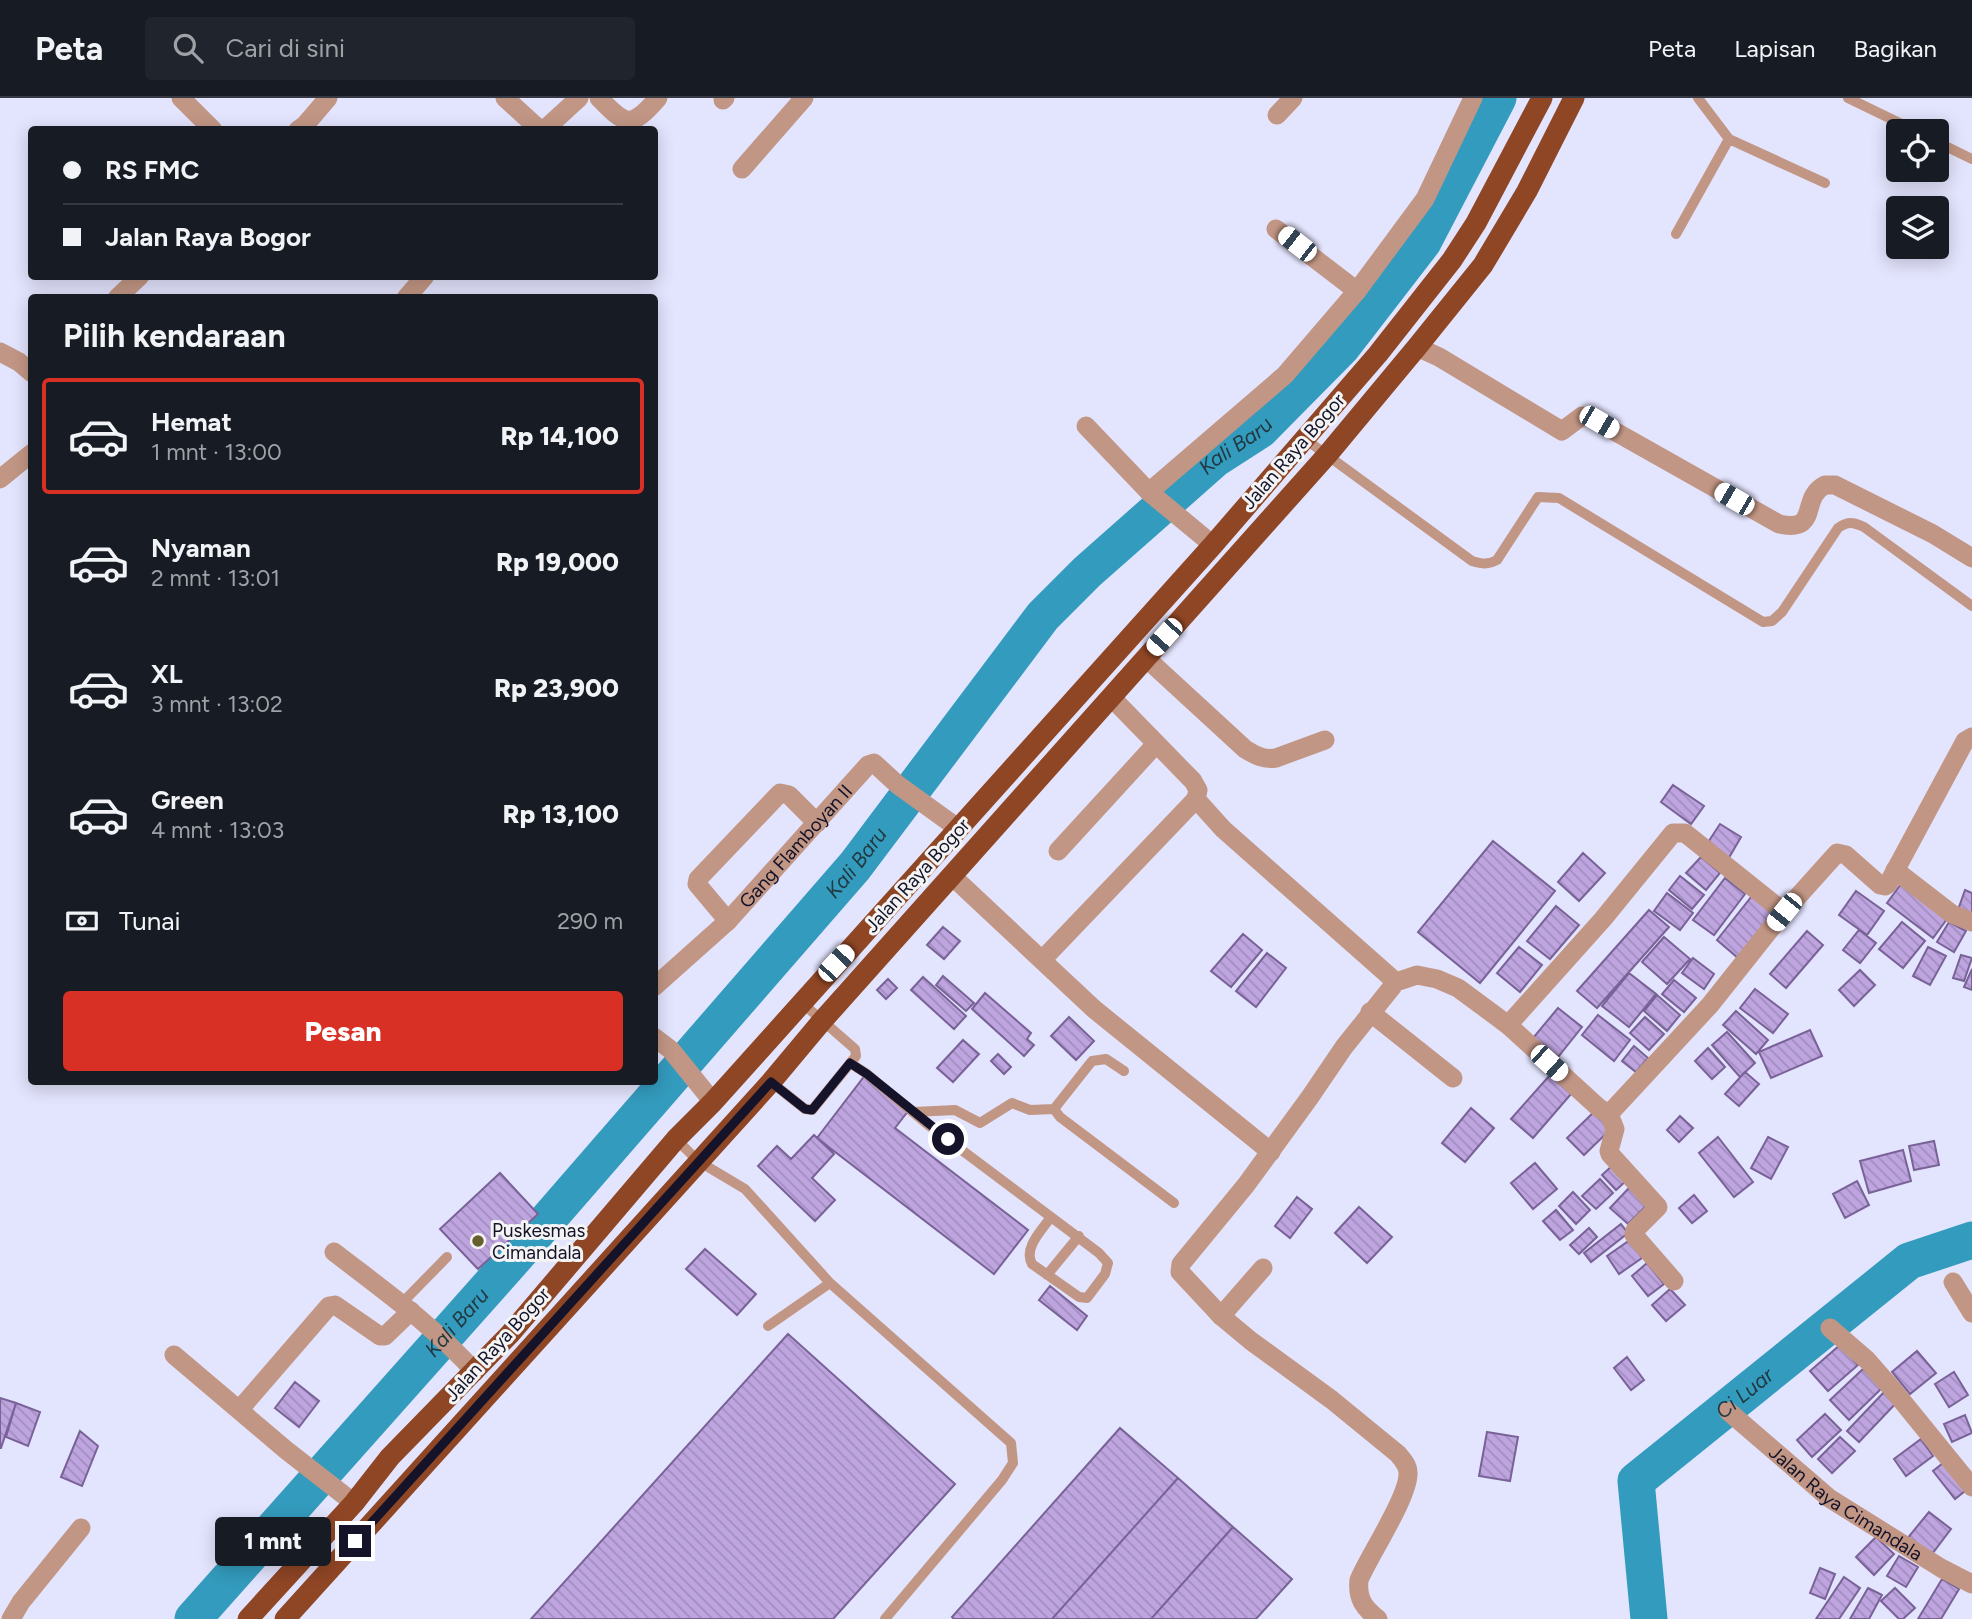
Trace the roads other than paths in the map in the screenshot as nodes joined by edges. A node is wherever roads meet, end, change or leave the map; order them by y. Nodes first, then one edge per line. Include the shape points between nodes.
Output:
1 (181, 98) edge
2 (328, 98) edge
3 (505, 98) edge
4 (579, 98) edge
5 (599, 98) edge
6 (658, 98) edge
7 (804, 98) edge
8 (1293, 98) edge
9 (1473, 98) edge
10 (1542, 98) edge
11 (1574, 98) edge
12 (1698, 98) edge
13 (1848, 98) edge
14 (1277, 115) dead end
15 (1891, 119) edge
16 (209, 126) edge
17 (306, 126) edge
18 (537, 126) edge
19 (547, 126) edge
20 (1729, 139) junction
21 (1949, 148) edge
22 (1972, 159) edge
23 (742, 169) dead end
24 (1825, 183) dead end
25 (1276, 229) dead end
26 (1675, 234) dead end
27 (136, 280) edge
28 (422, 280) edge
29 (1357, 291) junction
30 (121, 294) edge
31 (410, 294) edge
32 (1417, 347) junction
33 (0, 352) edge
34 (28, 370) edge
35 (1086, 426) dead end
36 (1303, 438) junction
37 (1328, 454) junction
38 (28, 456) edge
39 (0, 479) edge
40 (1152, 495) junction
41 (1205, 539) junction
42 (1972, 558) edge
43 (1972, 606) edge
44 (1146, 658) junction
45 (1111, 696) junction
46 (1972, 737) edge
47 (1325, 740) dead end
48 (1156, 744) junction
49 (1196, 799) junction
50 (817, 823) junction
51 (959, 829) junction
52 (1058, 850) dead end
53 (1895, 870) junction
54 (952, 876) junction
55 (1784, 912) junction
56 (728, 920) junction
57 (1972, 922) edge
58 (1042, 959) junction
59 (1396, 982) junction
60 (658, 983) edge
61 (801, 1002) junction
62 (1370, 1012) junction
63 (822, 1021) junction
64 (1508, 1025) junction
65 (658, 1040) edge
66 (850, 1063) junction
67 (1124, 1071) dead end
68 (1453, 1079) dead end
69 (771, 1082) junction
70 (708, 1096) junction
71 (1054, 1108) junction
72 (914, 1112) junction
73 (1609, 1114) junction
74 (677, 1139) junction
75 (1270, 1152) junction
76 (698, 1161) junction
77 (1174, 1203) dead end
78 (1051, 1217) junction
79 (1079, 1236) junction
80 (334, 1252) dead end
81 (447, 1257) dead end
82 (1263, 1268) dead end
83 (1047, 1275) junction
84 (1674, 1281) dead end
85 (1953, 1282) dead end
86 (830, 1283) junction
87 (411, 1312) junction
88 (1972, 1314) edge
89 (1221, 1316) junction
90 (768, 1326) dead end
91 (1830, 1328) dead end
92 (174, 1355) dead end
93 (475, 1372) junction
94 (240, 1409) junction
95 (1728, 1411) dead end
96 (1972, 1487) edge
97 (348, 1498) junction
98 (81, 1528) dead end
99 (1972, 1584) edge
100 (11, 1619) edge
101 (248, 1619) edge
102 (285, 1619) edge
103 (885, 1619) edge
104 (1378, 1619) edge

1 - 16 street
2 - 17 street
3 - 18 street
4 - 19 street
5 - 6 street via 623,120 638,118
7 - 23 street
8 - 14 street
9 - 29 street via 1425,199
10 - 36 highway, Jalan Raya Bogor via 1452,260 1378,354
11 - 32 highway, Jalan Raya Bogor via 1483,265
12 - 20 lane
13 - 15 lane
20 - 24 lane
20 - 26 lane
21 - 22 lane
25 - 29 street
27 - 30 street
28 - 31 street
29 - 40 street via 1285,375
32 - 37 highway, Jalan Raya Bogor
32 - 42 street via 1562,431 1583,416 1591,418 1779,524 1805,522 1814,494 1825,485 1835,485
33 - 34 street
35 - 40 street
36 - 37 lane
36 - 41 highway, Jalan Raya Bogor
37 - 43 lane via 1481,564 1497,560 1538,497 1559,498 1763,622 1772,621 1838,528 1854,522
37 - 44 highway, Jalan Raya Bogor
38 - 39 street
40 - 41 street
41 - 51 highway, Jalan Raya Bogor
44 - 45 highway, Jalan Raya Bogor
44 - 47 street via 1253,754 1276,758
45 - 48 street
45 - 54 highway, Jalan Raya Bogor
46 - 53 street via 1965,741
48 - 49 street via 1193,781
48 - 52 street
49 - 58 street
49 - 59 street via 1223,829
50 - 51 street, Gang Flamboyan II via 874,763
50 - 56 street, Gang Flamboyan II
50 - 56 street via 789,795 780,793 698,879 697,884
51 - 61 highway, Jalan Raya Bogor
53 - 55 street via 1888,884 1880,886 1838,853
53 - 57 street via 1952,914
54 - 58 street
54 - 63 highway, Jalan Raya Bogor
55 - 64 street via 1685,833 1673,833
55 - 73 street via 1710,1005
56 - 60 street, Gang Flamboyan II
58 - 75 street via 1094,1009
59 - 62 street
59 - 64 street via 1417,975 1437,979 1479,1002
61 - 63 lane
61 - 70 highway, Jalan Raya Bogor
62 - 68 street
62 - 75 street
63 - 66 lane via 855,1049
63 - 69 highway, Jalan Raya Bogor
64 - 73 street
65 - 70 street
66 - 69 lane via 812,1110
66 - 72 lane
67 - 71 lane via 1106,1059 1092,1061
69 - 76 highway, Jalan Raya Bogor
70 - 74 highway, Jalan Raya Bogor
71 - 72 lane via 1030,1110 1012,1103 980,1123 955,1110
71 - 77 lane via 1060,1118
72 - 78 lane
73 - 84 street via 1615,1129 1610,1154 1658,1207 1634,1235
74 - 76 lane
74 - 93 highway, Jalan Raya Bogor
75 - 89 street via 1181,1264 1180,1272
76 - 86 lane via 745,1189
76 - 102 highway, Jalan Raya Bogor
78 - 79 lane
78 - 83 lane via 1028,1258
79 - 83 lane
79 - 83 lane via 1108,1263 1092,1293 1079,1297
80 - 87 street
81 - 87 lane
82 - 89 street
85 - 88 street
86 - 90 lane
86 - 103 lane via 1011,1443 1013,1463 1002,1480
87 - 93 street
87 - 94 street via 380,1336 330,1306
89 - 104 street via 1375,1435 1406,1465 1404,1492 1359,1580 1362,1603
91 - 96 street via 1867,1360
92 - 94 street
93 - 97 highway, Jalan Raya Bogor
94 - 97 street
95 - 99 street, Jalan Raya Cimandala via 1829,1498
97 - 101 highway, Jalan Raya Bogor
98 - 100 street

